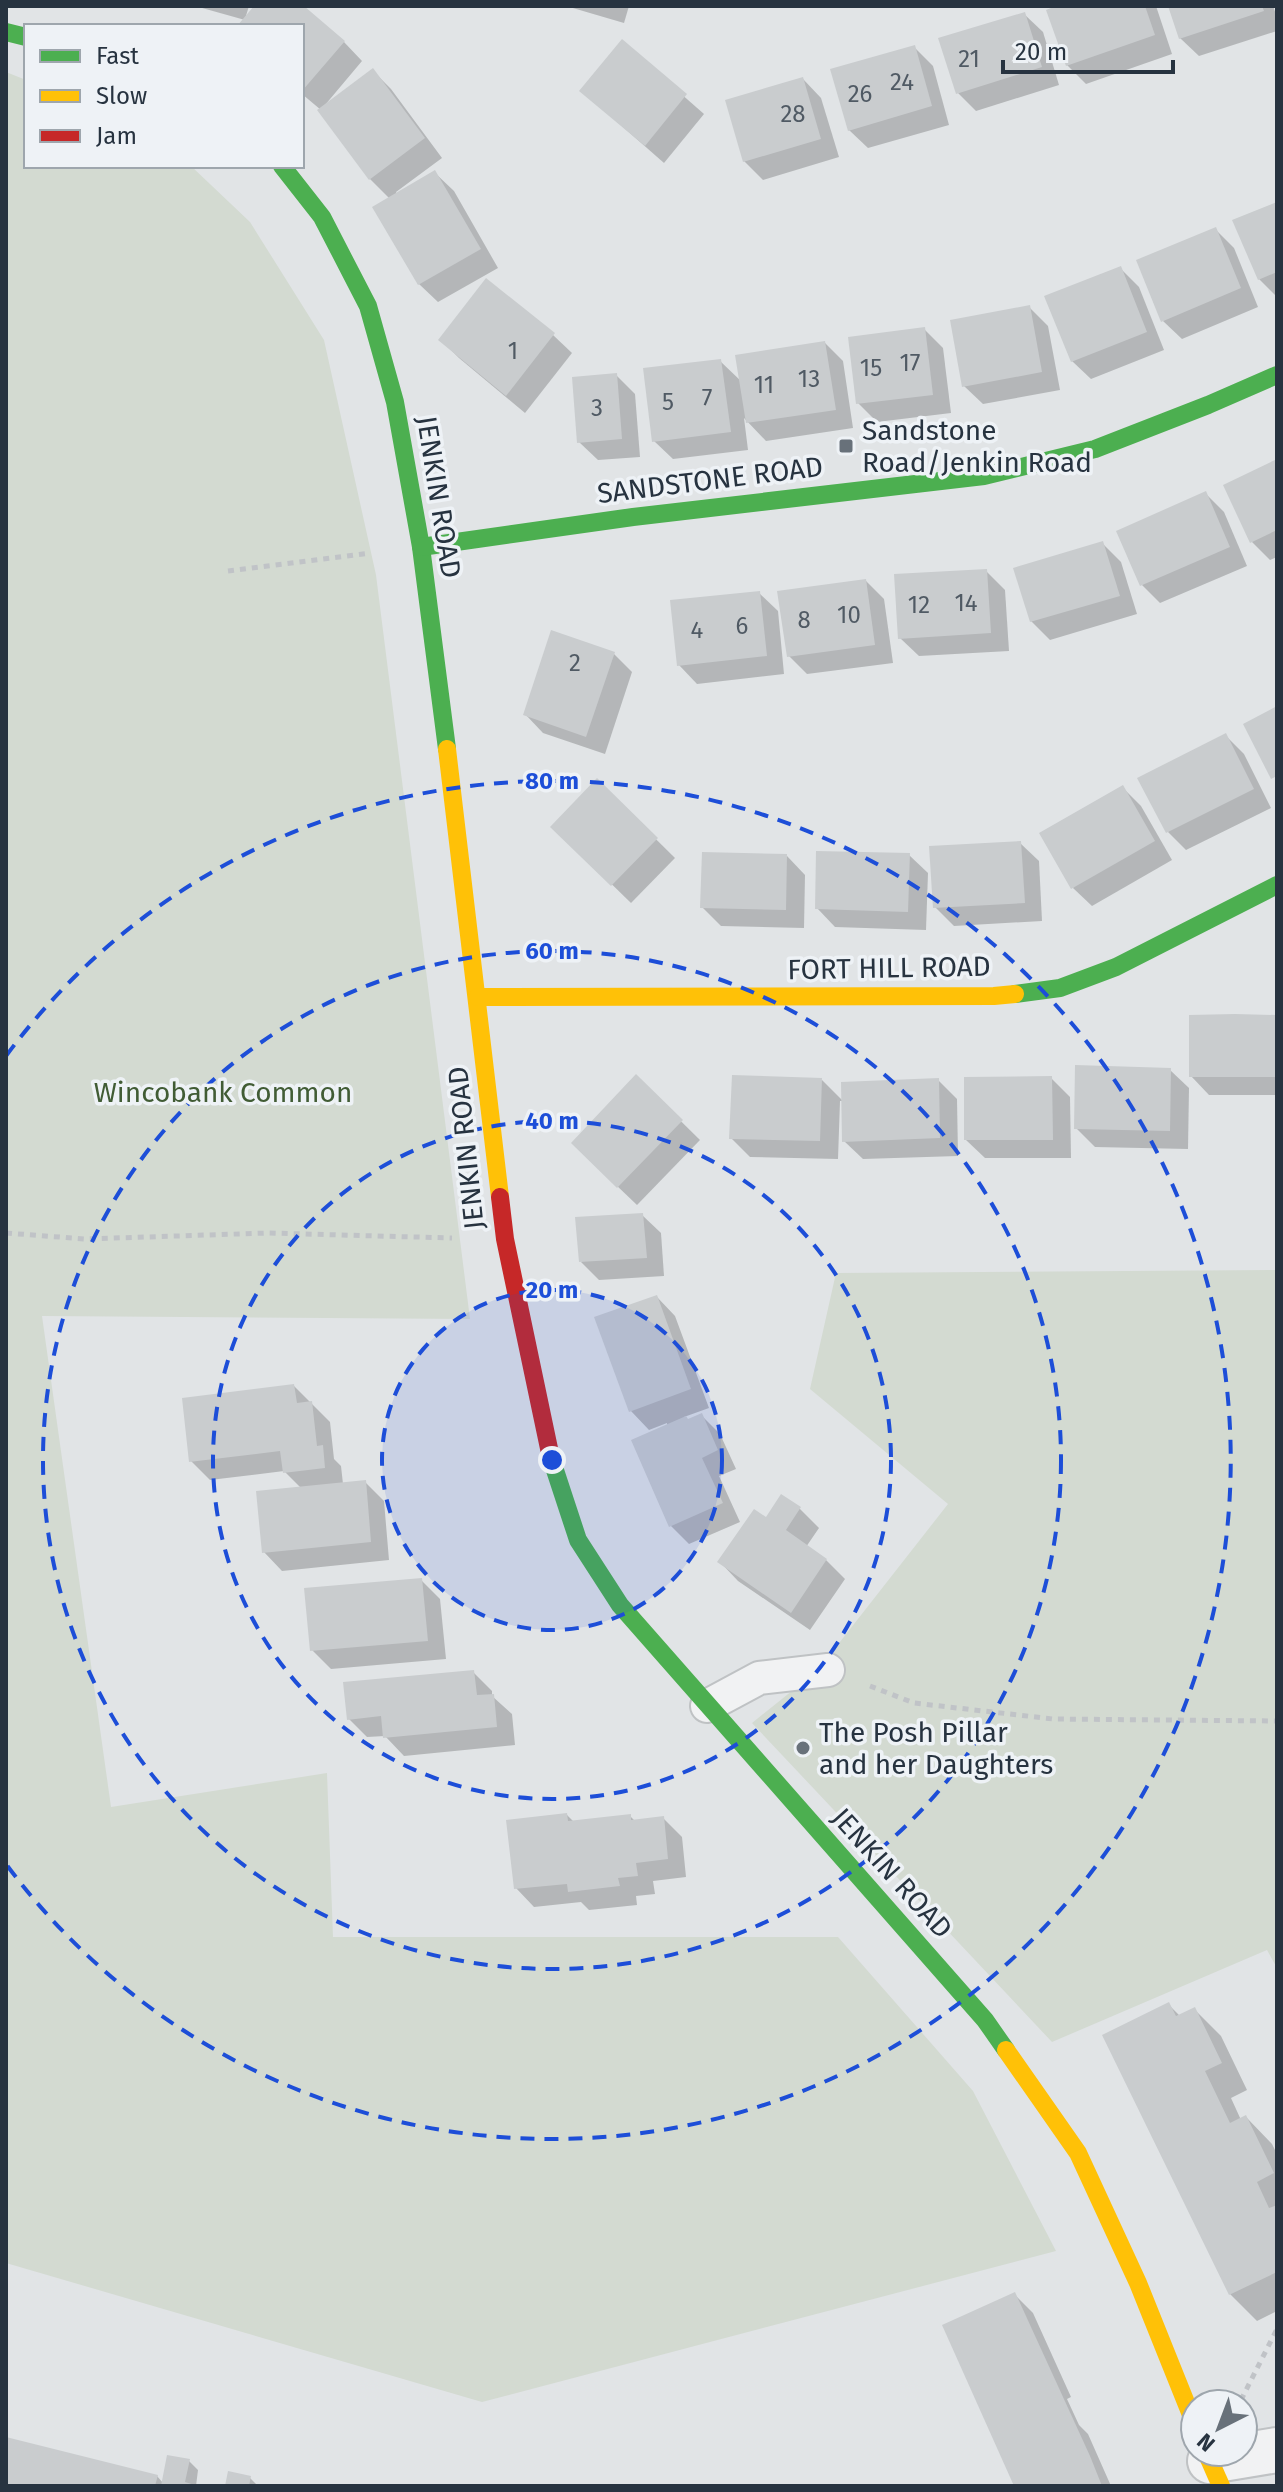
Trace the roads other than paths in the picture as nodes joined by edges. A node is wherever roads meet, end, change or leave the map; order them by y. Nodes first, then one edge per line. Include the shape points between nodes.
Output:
1 (284, 168) edge
2 (1277, 375) edge
3 (421, 547) junction
4 (1277, 885) edge
5 (478, 997) junction
6 (828, 1670) road end
7 (707, 1706) junction
8 (1180, 2388) edge

1 - 3 street, JENKIN ROAD via 322,217 368,306 395,402
2 - 3 street, SANDSTONE ROAD via 1095,449 984,476
3 - 5 street, JENKIN ROAD
4 - 5 street, FORT HILL ROAD via 1116,967 1060,988 994,996
5 - 7 street, JENKIN ROAD via 505,1239 552,1462 578,1540 620,1605
6 - 7 lane via 759,1678
7 - 8 street, JENKIN ROAD via 985,2020 1078,2153

